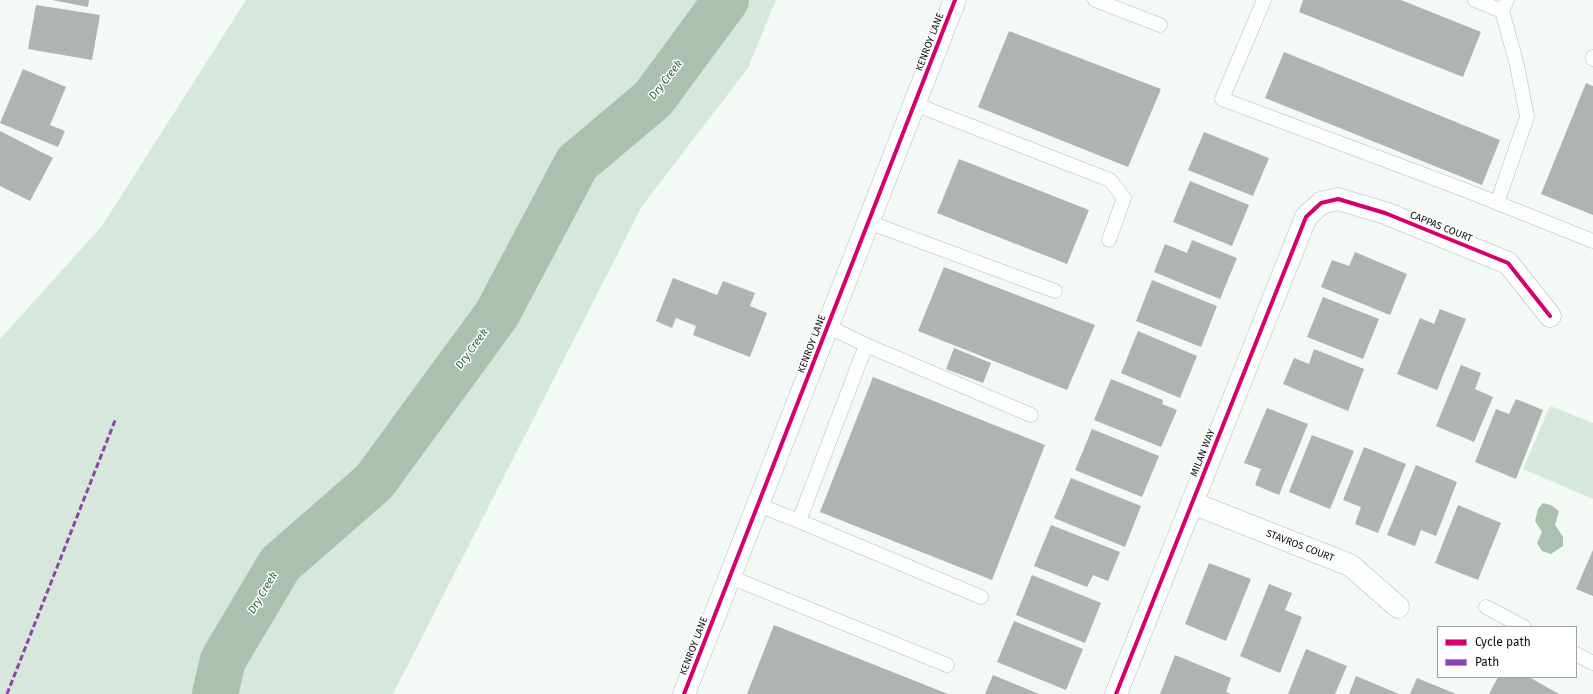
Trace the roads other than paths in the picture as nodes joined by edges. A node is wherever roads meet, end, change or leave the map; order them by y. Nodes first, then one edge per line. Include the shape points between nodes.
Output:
1 (955, 0) edge
2 (1095, 0) edge
3 (1264, 0) edge
4 (1475, 0) edge
5 (1504, 6) edge
6 (1160, 25) dead end
7 (914, 104) junction
8 (1497, 203) junction
9 (1306, 217) joint
10 (868, 222) junction
11 (1109, 240) dead end
12 (1593, 241) edge
13 (1055, 291) dead end
14 (1550, 316) dead end
15 (827, 326) junction
16 (866, 345) junction
17 (1031, 415) dead end
18 (1192, 503) junction
19 (758, 505) junction
20 (799, 520) junction
21 (730, 577) junction
22 (982, 597) dead end
23 (1398, 607) dead end
24 (1486, 607) dead end
25 (1522, 626) edge
26 (1577, 655) edge
27 (1593, 663) edge
28 (947, 664) dead end
29 (684, 694) edge
30 (1116, 694) edge

1 - 7 street, KENROY LANE
2 - 6 lane
3 - 8 lane via 1222,99
4 - 5 lane
5 - 8 lane via 1527,117
7 - 10 street, KENROY LANE
7 - 11 lane via 1110,180 1124,198
8 - 12 lane
9 - 14 street, CAPPAS COURT via 1321,203 1338,200 1385,213 1494,257 1508,263
9 - 18 street, MILAN WAY
10 - 13 lane
10 - 15 street, KENROY LANE
15 - 16 lane
15 - 19 street, KENROY LANE
16 - 17 lane
16 - 20 lane
18 - 23 street, STAVROS COURT via 1350,565
18 - 30 street, MILAN WAY
19 - 20 lane
19 - 21 street, KENROY LANE
20 - 22 lane
21 - 28 lane
21 - 29 street, KENROY LANE
24 - 25 lane
26 - 27 lane

